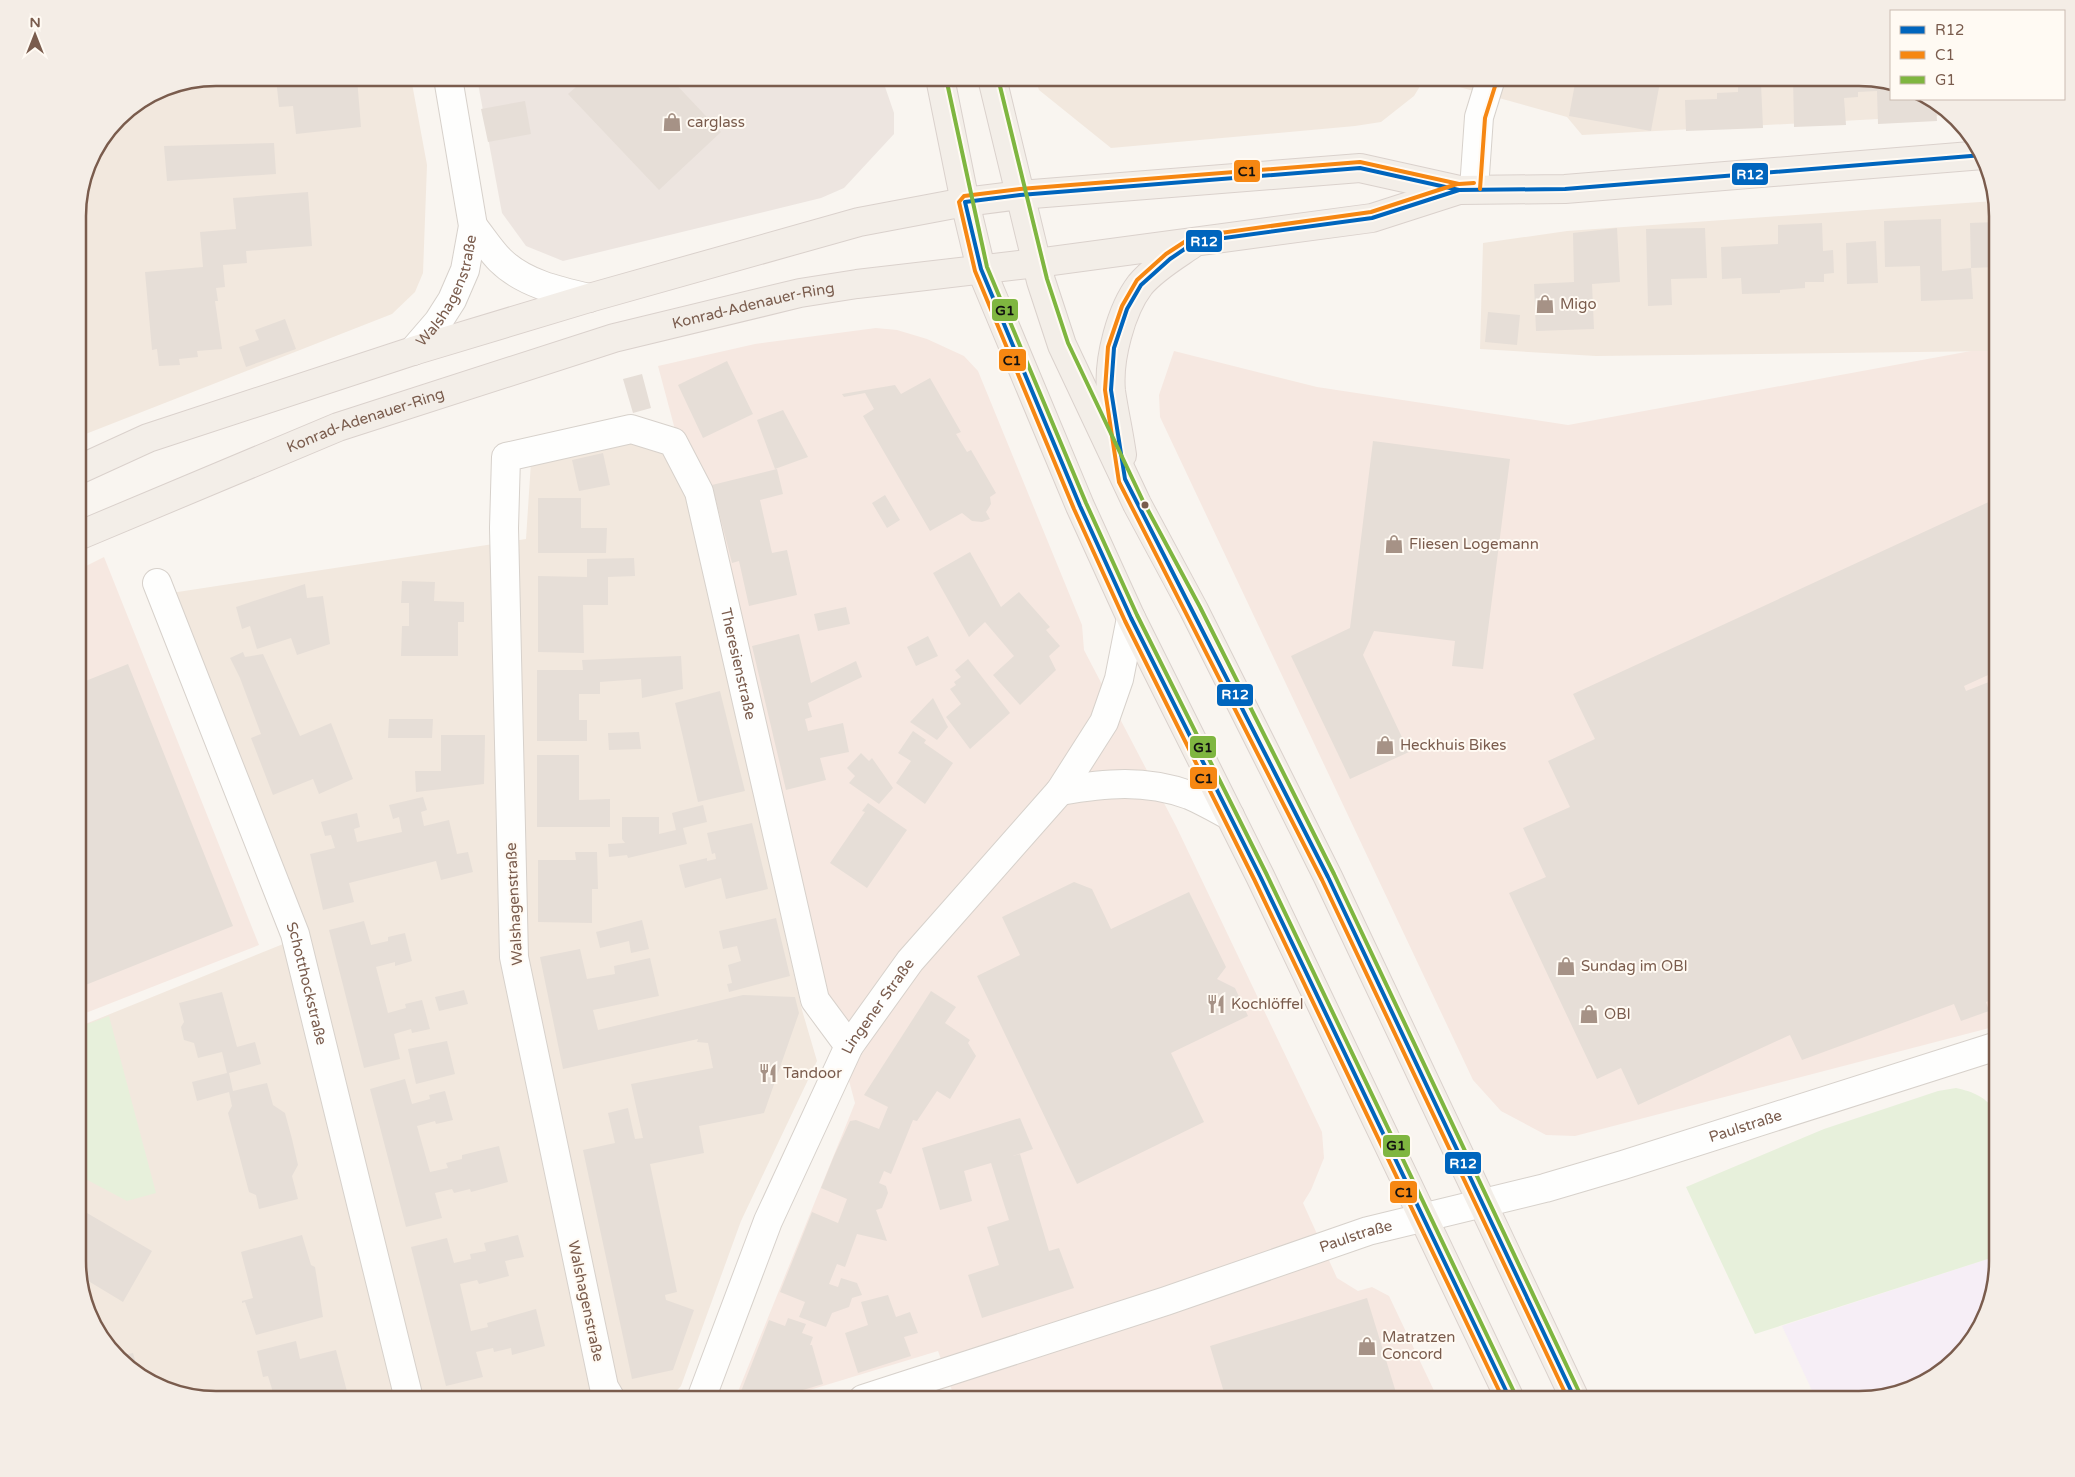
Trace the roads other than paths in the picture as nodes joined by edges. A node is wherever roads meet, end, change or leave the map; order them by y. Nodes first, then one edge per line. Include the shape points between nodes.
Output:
1 (449, 86) edge
2 (942, 86) edge
3 (994, 86) edge
4 (1489, 86) edge
5 (1973, 156) edge
6 (1466, 190) junction
7 (1020, 195) junction
8 (965, 202) junction
9 (474, 226) junction
10 (1195, 242) junction
11 (1036, 263) junction
12 (981, 269) junction
13 (589, 298) junction
14 (413, 351) junction
15 (506, 457) joint
16 (87, 466) edge
17 (1125, 479) junction
18 (87, 532) edge
19 (157, 583) dead end
20 (1131, 618) junction
21 (1060, 791) junction
22 (1230, 816) junction
23 (849, 1046) junction
24 (1989, 1049) edge
25 (1482, 1204) junction
26 (1423, 1218) junction
27 (407, 1391) edge
28 (606, 1391) edge
29 (704, 1391) edge
30 (891, 1391) edge
31 (1506, 1391) edge
32 (1571, 1391) edge

1 - 9 street, Walshagenstraße
2 - 8 main road
3 - 7 main road
4 - 6 street via 1479,117
5 - 6 main road, Konrad-Adenauer-Ring via 1565,189
6 - 7 main road, Konrad-Adenauer-Ring via 1360,168
6 - 10 main road, Konrad-Adenauer-Ring via 1372,218
7 - 8 main road, Konrad-Adenauer-Ring
7 - 11 main road
8 - 12 main road
8 - 13 main road, Konrad-Adenauer-Ring via 859,222
9 - 13 street, Walshagenstraße via 500,261 525,277 551,290
9 - 14 street, Walshagenstraße via 465,270 452,300
10 - 11 main road, Konrad-Adenauer-Ring
10 - 17 main road via 1140,285 1127,309 1114,348 1111,390
11 - 12 main road, Konrad-Adenauer-Ring
11 - 17 main road via 1062,346
12 - 18 main road, Konrad-Adenauer-Ring via 800,293 614,338 338,427
12 - 20 main road via 1080,506
13 - 14 main road, Konrad-Adenauer-Ring
14 - 16 main road, Konrad-Adenauer-Ring via 148,438
15 - 23 street, Theresienstraße via 631,429 673,442 699,492 815,1000
15 - 28 street, Walshagenstraße via 504,528 514,957
17 - 25 main road via 1328,877
19 - 27 street, Schotthockstraße via 295,934
20 - 21 street, Lingener Straße via 1119,679 1104,722
20 - 22 main road
21 - 22 street via 1105,783 1146,784 1189,795
21 - 23 street, Lingener Straße via 910,961
22 - 26 main road
23 - 29 street, Lingener Straße via 768,1221
24 - 25 street, Paulstraße via 1623,1166
25 - 26 street, Paulstraße
25 - 32 main road
26 - 30 street, Paulstraße via 1368,1231
26 - 31 main road

